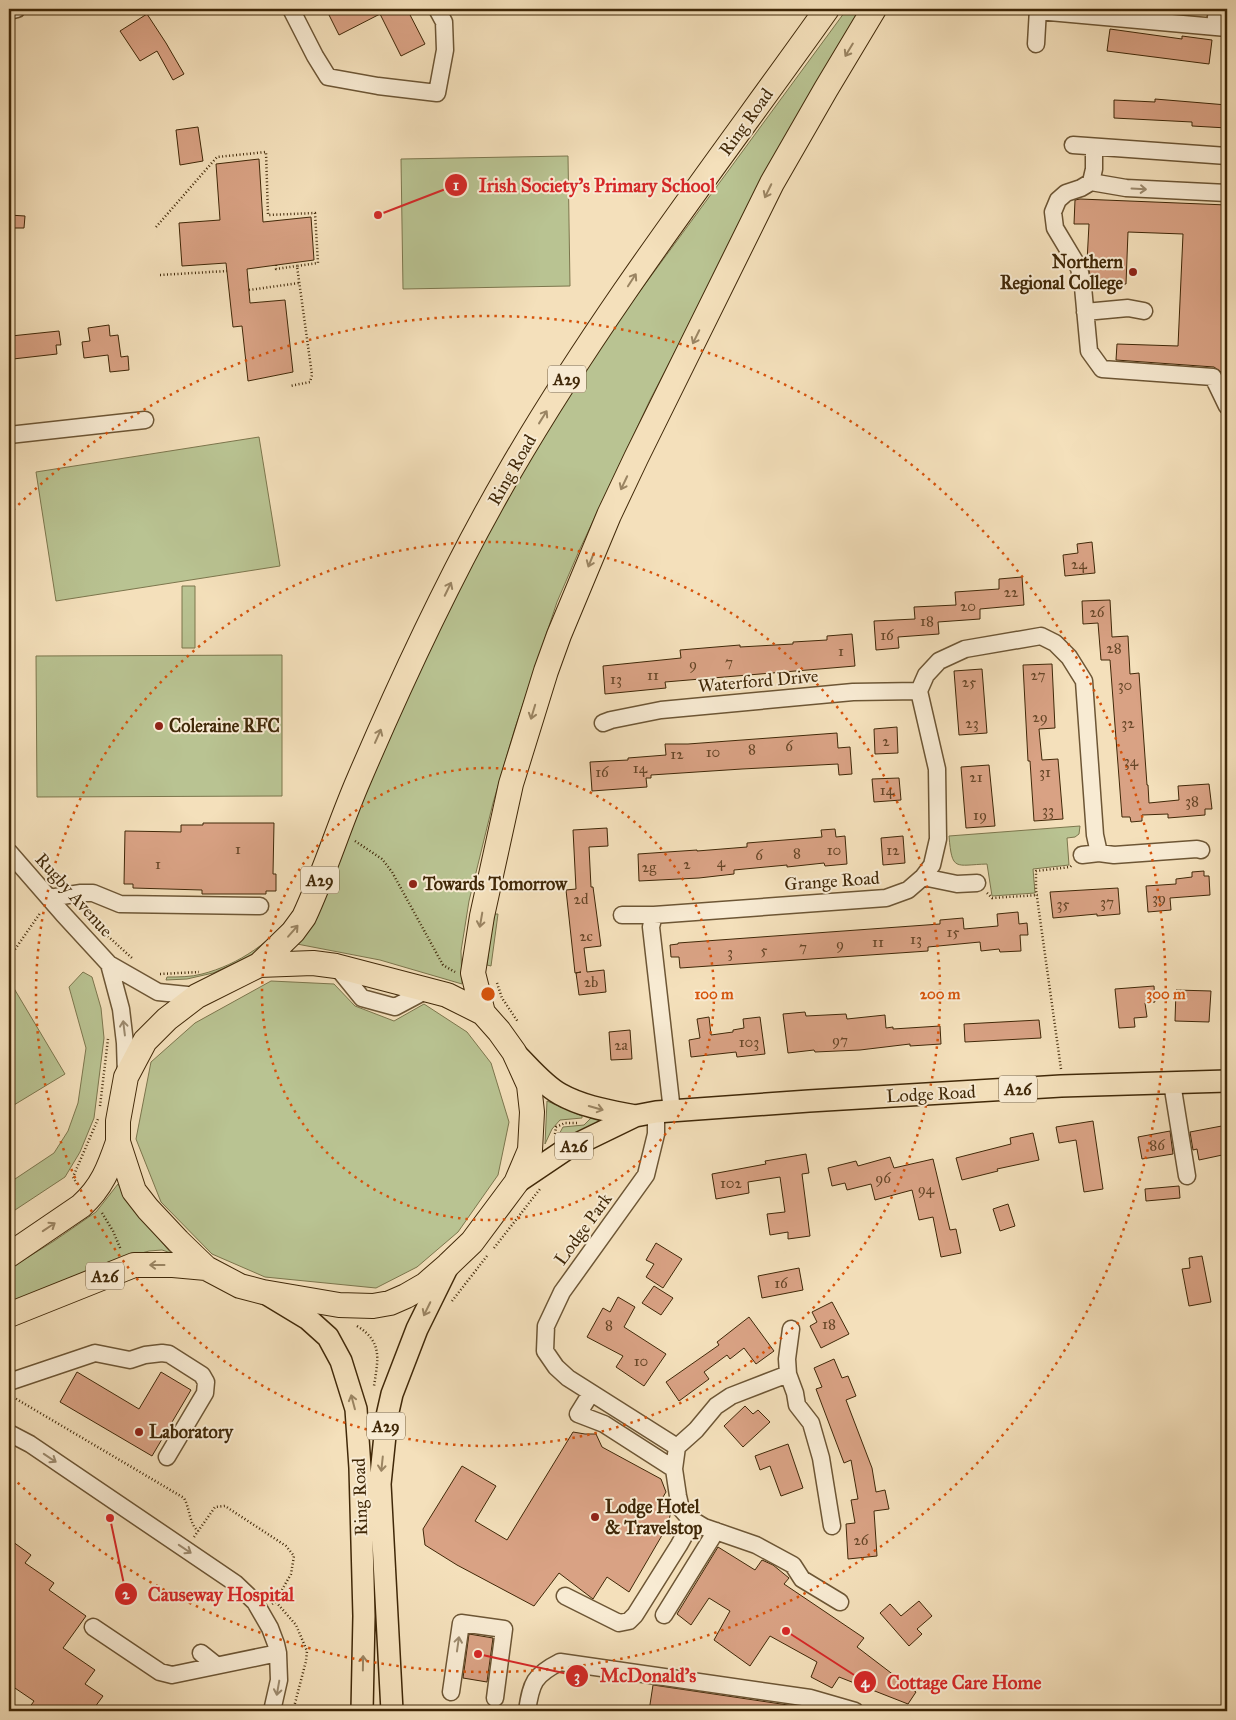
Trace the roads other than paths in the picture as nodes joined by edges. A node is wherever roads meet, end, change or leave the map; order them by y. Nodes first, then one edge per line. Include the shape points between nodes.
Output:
1 (17, 9) edge
2 (292, 9) edge
3 (436, 9) edge
4 (827, 9) edge
5 (874, 9) edge
6 (1217, 9) edge
7 (1038, 10) edge
8 (9, 11) edge
9 (1221, 27) edge
10 (1036, 44) dead end
11 (1073, 145) dead end
12 (1094, 147) junction
13 (1227, 156) edge
14 (1091, 182) junction
15 (1227, 193) edge
16 (1085, 312) junction
17 (1144, 312) dead end
18 (1227, 406) edge
19 (145, 420) dead end
20 (9, 435) edge
21 (919, 691) junction
22 (603, 723) dead end
23 (1201, 850) dead end
24 (9, 852) edge
25 (1099, 853) junction
26 (1082, 855) road end
27 (923, 877) junction
28 (977, 883) road end
29 (45, 904) junction
30 (260, 906) dead end
31 (622, 915) dead end
32 (654, 915) junction
33 (109, 964) junction
34 (259, 965) junction
35 (197, 996) junction
36 (483, 1014) junction
37 (514, 1052) junction
38 (126, 1077) junction
39 (1227, 1081) edge
40 (1172, 1083) junction
41 (664, 1111) junction
42 (635, 1116) junction
43 (118, 1142) junction
44 (1187, 1176) dead end
45 (516, 1183) junction
46 (9, 1255) edge
47 (448, 1265) junction
48 (206, 1268) junction
49 (263, 1292) junction
50 (9, 1315) edge
51 (791, 1329) dead end
52 (788, 1374) junction
53 (9, 1382) edge
54 (591, 1393) junction
55 (9, 1432) edge
56 (677, 1448) junction
57 (167, 1457) dead end
58 (674, 1469) junction
59 (693, 1520) junction
60 (832, 1526) dead end
61 (716, 1531) junction
62 (565, 1596) dead end
63 (840, 1602) dead end
64 (664, 1615) dead end
65 (93, 1627) dead end
66 (201, 1653) dead end
67 (278, 1653) junction
68 (216, 1665) junction
69 (451, 1692) dead end
70 (495, 1698) dead end
71 (272, 1711) edge
72 (362, 1711) edge
73 (392, 1711) edge
74 (527, 1711) edge
75 (856, 1711) edge

1 - 8 street
2 - 3 street via 328,77 437,93 445,50 444,22
34 -> 4 highway, Ring Road / A29 via 304,917 358,780 406,674 510,470 656,246
5 -> 36 highway, A29 via 768,192 624,482 559,635 511,784 482,916 473,973
6 - 9 street
7 - 9 street
7 - 10 street
11 - 12 street
12 - 13 street
12 - 14 street
14 -> 15 street via 1126,188
14 - 16 street via 1062,196 1053,212 1055,228 1079,268
16 - 17 street via 1128,308
16 - 18 street via 1089,351 1102,369 1213,377
19 - 20 street
21 - 22 street, Waterford Drive via 853,692 661,710
21 - 25 street via 926,675 939,661 965,649 1041,636 1055,643 1069,657 1084,681
21 - 27 street, Grange Road via 937,769 938,839 932,865
23 - 25 street via 1114,856
24 - 29 street, Rugby Avenue
25 - 26 street
27 - 28 street via 958,884
27 - 32 street, Grange Road via 908,890 886,898
29 - 30 street via 81,893 94,893 120,904
29 - 33 street, Rugby Avenue
31 - 32 street, Grange Road
32 - 41 street via 651,926
33 - 35 street, Rugby Avenue via 158,992
38 -> 33 street, Rugby Avenue via 121,1009
34 - 35 highway, A29
34 - 36 highway, A29 via 313,963 336,966 447,995
35 - 38 highway, A29 via 167,1019 146,1041
36 - 37 highway, A29
37 -> 42 main road, Lodge Road / A26 via 559,1094 596,1108
37 - 45 highway, A29 via 529,1086 532,1112 530,1150
38 - 43 highway, A29
39 - 40 main road, Lodge Road / A26
40 - 41 main road, Lodge Road / A26 via 1061,1086
40 - 44 street
41 - 42 main road, Lodge Road / A26
41 - 54 street, Lodge Park via 646,1175 562,1292 546,1326 545,1351 568,1378
42 - 45 main road, Lodge Road / A26 via 560,1153
46 -> 43 highway via 82,1206 102,1183
43 - 48 highway, A29 via 134,1191
45 - 47 highway, A29 via 472,1242
47 - 49 highway, A29 via 406,1296 373,1306 339,1305
47 -> 73 main road, Ring Road / A29 via 417,1329 392,1394 388,1416 380,1484
48 - 49 highway, A29 via 240,1286
48 -> 50 highway, A26 via 134,1265
72 -> 49 main road, Ring Road / A29 via 364,1606 356,1408 341,1361 328,1337 308,1320
51 - 52 street
52 - 56 street via 731,1396 716,1406
52 - 60 street via 797,1405 811,1423 822,1458
53 - 57 street via 95,1353 130,1360 145,1355 169,1354 202,1375 206,1382 205,1393
54 - 56 street
54 - 58 street via 578,1414 604,1424
55 -> 67 street via 235,1583 262,1613
56 - 58 street
58 - 59 street via 681,1509
59 - 61 street
59 - 62 street via 629,1621 619,1623
61 - 63 street via 756,1545 792,1565 802,1580
61 - 64 street
65 - 68 street via 160,1672 172,1674
66 - 68 street
67 - 68 street
67 -> 71 street via 279,1680
69 -> 70 street via 461,1623 504,1629
74 - 75 street via 534,1680 560,1662 810,1698

